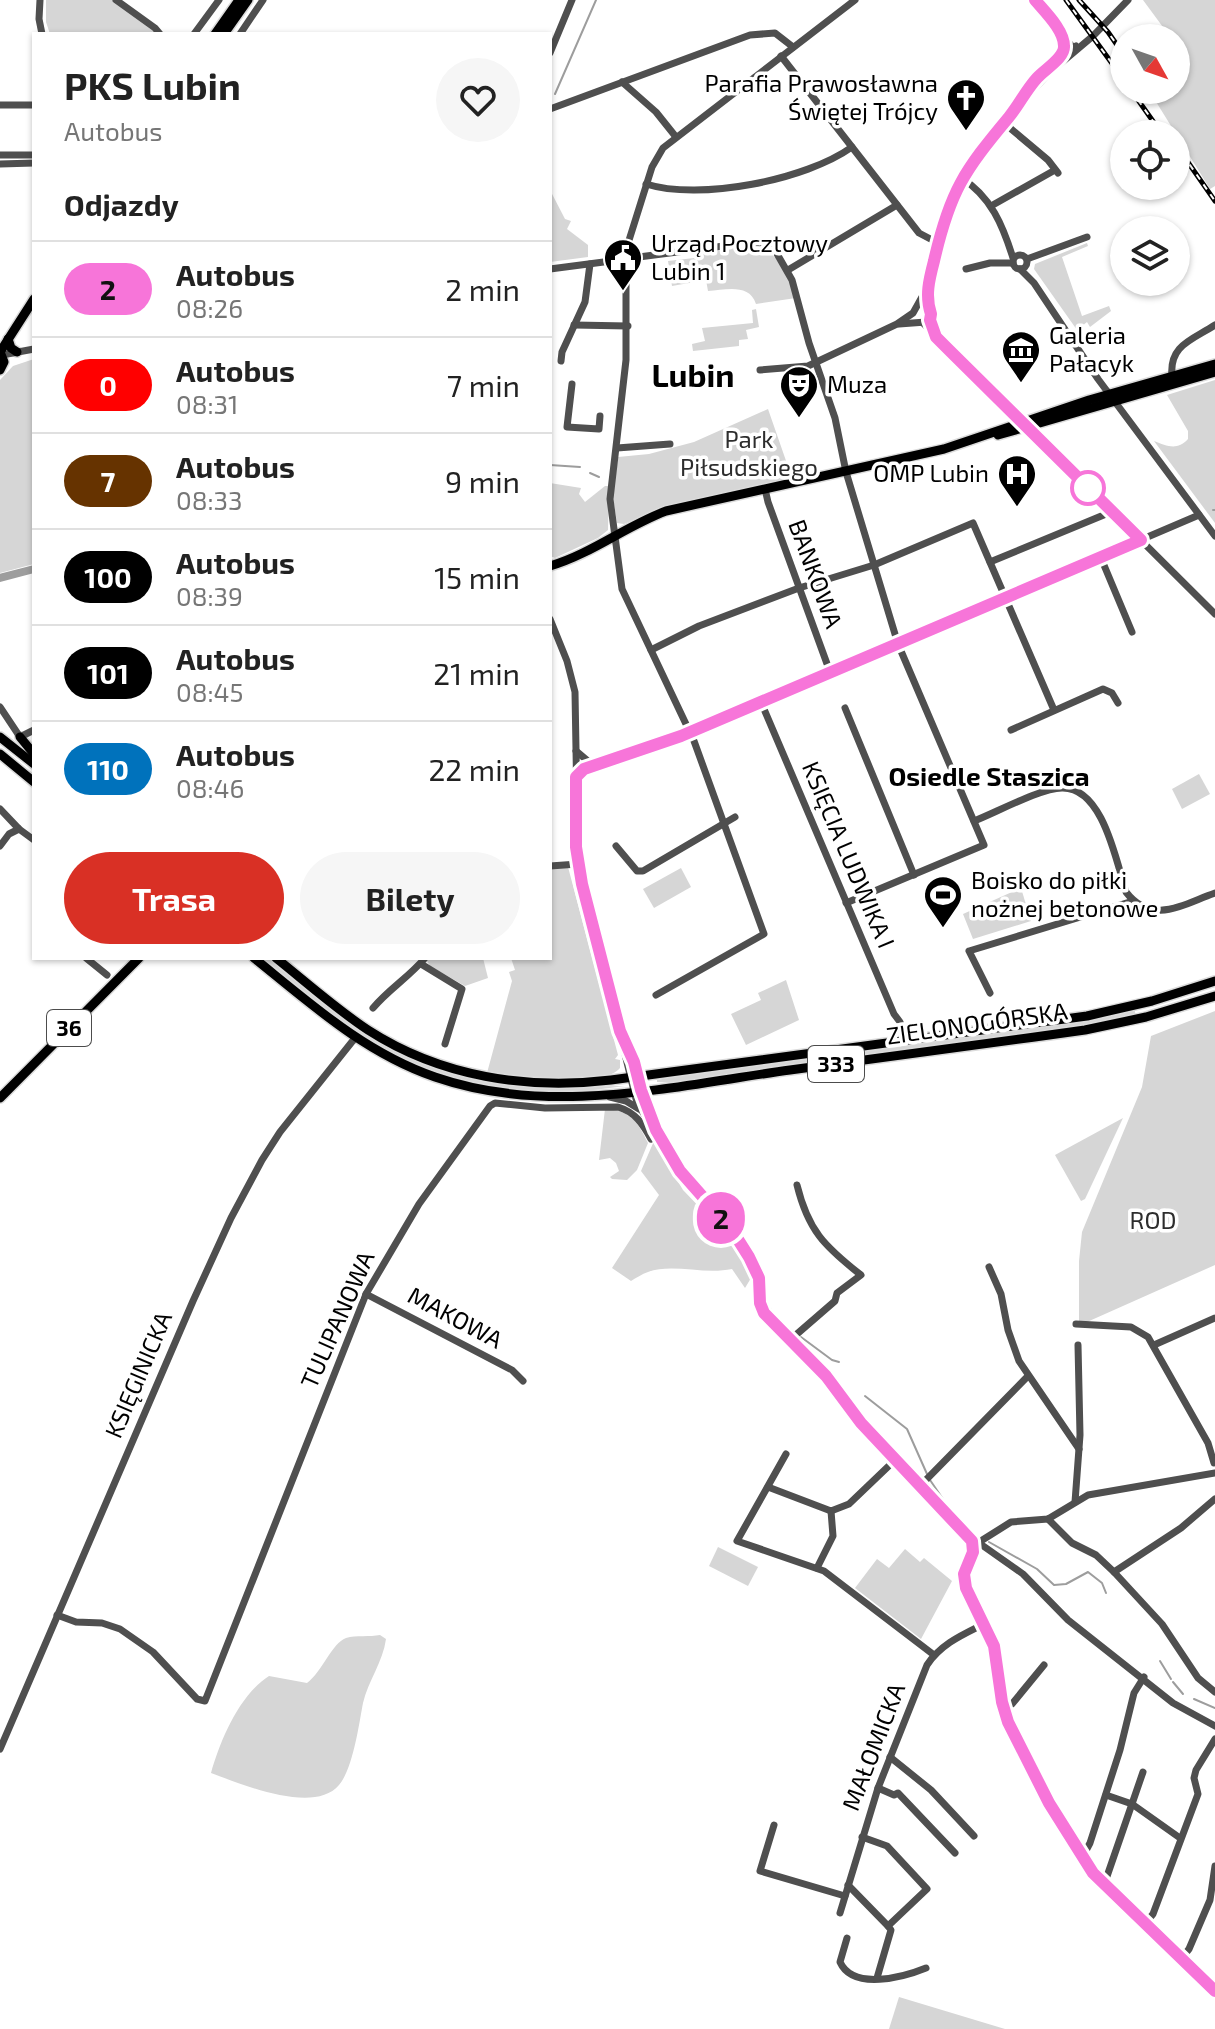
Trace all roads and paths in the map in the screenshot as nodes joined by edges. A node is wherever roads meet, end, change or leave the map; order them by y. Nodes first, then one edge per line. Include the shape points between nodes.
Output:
1 (40, 0) edge
2 (116, 0) edge
3 (219, 0) edge
4 (239, 0) edge
5 (248, 0) edge
6 (263, 0) edge
7 (572, 0) edge
8 (855, 0) edge
9 (1035, 0) edge
10 (1128, 0) edge
11 (1057, 29) junction
12 (42, 32) edge
13 (157, 32) edge
14 (195, 32) edge
15 (216, 32) edge
16 (225, 32) edge
17 (241, 32) edge
18 (793, 47) junction
19 (552, 48) edge
20 (1074, 50) junction
21 (1063, 53) junction
22 (781, 56) junction
23 (622, 82) junction
24 (0, 105) edge
25 (32, 105) edge
26 (1017, 107) junction
27 (552, 108) edge
28 (1004, 123) junction
29 (676, 137) junction
30 (852, 147) junction
31 (0, 155) edge
32 (32, 155) edge
33 (32, 163) edge
34 (0, 164) edge
35 (961, 178) junction
36 (646, 184) junction
37 (897, 205) junction
38 (991, 206) junction
39 (1087, 237) dead end
40 (938, 243) junction
41 (625, 259) junction
42 (1020, 262) junction
43 (590, 264) junction
44 (552, 269) edge
45 (966, 269) dead end
46 (788, 270) junction
47 (32, 302) edge
48 (923, 306) junction
49 (921, 319) junction
50 (574, 325) junction
51 (1215, 325) edge
52 (628, 326) junction
53 (4, 341) edge
54 (32, 349) edge
55 (21, 352) junction
56 (1, 358) edge
57 (561, 361) dead end
58 (816, 361) junction
59 (1215, 364) edge
60 (760, 370) dead end
61 (1215, 372) edge
62 (1172, 376) junction
63 (572, 384) dead end
64 (1112, 398) junction
65 (600, 416) dead end
66 (1023, 425) junction
67 (670, 444) dead end
68 (617, 448) junction
69 (846, 472) junction
70 (765, 489) junction
71 (1111, 512) junction
72 (1199, 515) junction
73 (615, 535) junction
74 (1215, 536) edge
75 (1141, 540) junction
76 (1101, 558) junction
77 (565, 562) junction
78 (990, 562) junction
79 (552, 565) edge
80 (874, 565) junction
81 (552, 574) edge
82 (799, 588) junction
83 (1005, 599) junction
84 (1214, 612) edge
85 (553, 632) edge
86 (1132, 632) dead end
87 (898, 644) junction
88 (651, 650) junction
89 (830, 672) junction
90 (761, 702) junction
91 (1118, 703) dead end
92 (0, 707) edge
93 (845, 708) dead end
94 (1054, 710) junction
95 (1011, 730) dead end
96 (32, 731) edge
97 (690, 732) junction
98 (0, 737) edge
99 (20, 737) junction
100 (576, 751) junction
101 (32, 752) edge
102 (0, 754) edge
103 (32, 762) edge
104 (590, 764) junction
105 (577, 766) junction
106 (576, 777) junction
107 (32, 780) edge
108 (0, 809) edge
109 (735, 817) dead end
110 (974, 821) junction
111 (725, 824) junction
112 (19, 829) junction
113 (32, 839) edge
114 (0, 846) edge
115 (616, 846) dead end
116 (578, 864) junction
117 (552, 865) edge
118 (914, 875) junction
119 (1215, 893) edge
120 (1133, 901) junction
121 (846, 903) junction
122 (88, 960) edge
123 (137, 960) edge
124 (257, 960) edge
125 (279, 960) edge
126 (423, 961) edge
127 (107, 975) dead end
128 (1215, 981) edge
129 (990, 993) dead end
130 (656, 995) dead end
131 (1215, 996) edge
132 (373, 1008) dead end
133 (900, 1022) dead end
134 (620, 1031) junction
135 (355, 1038) junction
136 (445, 1044) dead end
137 (626, 1059) junction
138 (634, 1077) junction
139 (611, 1080) junction
140 (637, 1091) junction
141 (600, 1095) junction
142 (0, 1098) edge
143 (640, 1109) junction
144 (656, 1135) junction
145 (797, 1185) dead end
146 (989, 1267) dead end
147 (366, 1294) junction
148 (1215, 1318) edge
149 (1076, 1324) dead end
150 (790, 1340) junction
151 (1078, 1345) dead end
152 (1154, 1345) junction
153 (1028, 1376) junction
154 (523, 1381) dead end
155 (1208, 1443) junction
156 (1079, 1449) junction
157 (1215, 1451) edge
158 (786, 1454) dead end
159 (895, 1460) junction
160 (1214, 1467) edge
161 (920, 1486) junction
162 (768, 1487) junction
163 (1215, 1499) edge
164 (1075, 1502) junction
165 (831, 1511) junction
166 (1048, 1519) junction
167 (976, 1543) junction
168 (817, 1568) junction
169 (1114, 1572) junction
170 (57, 1615) junction
171 (984, 1624) junction
172 (934, 1655) junction
173 (1044, 1665) dead end
174 (1144, 1677) junction
175 (1215, 1692) edge
176 (1003, 1708) junction
177 (1215, 1726) edge
178 (1215, 1739) edge
179 (0, 1749) edge
180 (890, 1757) junction
181 (1143, 1772) dead end
182 (878, 1788) junction
183 (1106, 1795) junction
184 (1132, 1804) junction
185 (774, 1825) dead end
186 (974, 1836) dead end
187 (862, 1837) junction
188 (1180, 1838) junction
189 (955, 1853) dead end
190 (1082, 1858) junction
191 (1215, 1866) edge
192 (848, 1885) junction
193 (1104, 1885) junction
194 (845, 1896) junction
195 (840, 1913) dead end
196 (1145, 1924) junction
197 (888, 1926) junction
198 (847, 1938) dead end
199 (1182, 1958) junction
200 (926, 1968) dead end
201 (877, 1978) junction
202 (1215, 1991) edge

1 - 12 street
2 - 13 street
3 - 14 street
4 - 15 main road
5 - 16 main road
6 - 17 street
7 - 19 street
8 - 18 street
9 - 11 street
10 - 20 street
11 - 20 street
11 - 21 street
18 - 22 street
18 - 23 street via 775,33 750,35
20 - 21 street
20 - 26 street
21 - 26 street
22 - 29 street
22 - 30 street
23 - 27 street
23 - 29 street
24 - 25 street
26 - 28 street
28 - 35 street
28 - 38 street via 1056,172
29 - 36 street via 658,154
30 - 36 street via 809,170 732,187 687,190
30 - 37 street
31 - 32 street
33 - 34 street
35 - 38 street
35 - 40 street
36 - 41 street
37 - 40 street via 922,235
37 - 46 street
38 - 42 street
39 - 42 street
40 - 48 street
41 - 43 street
41 - 46 street via 755,242 771,247
41 - 52 street
42 - 45 street
42 - 64 street
43 - 44 street
43 - 50 street via 585,302
46 - 58 street
47 - 53 main road
48 - 49 street
48 - 49 street via 931,314
49 - 58 street via 897,324
49 - 66 street
50 - 52 street
50 - 57 street
51 - 62 street via 1177,350
52 - 68 street
53 - 55 main road
53 - 56 main road
54 - 55 street
55 - 56 street
58 - 60 street
58 - 69 street
59 - 62 main road
61 - 64 main road
62 - 64 main road
63 - 65 street via 567,427 599,429
64 - 66 main road
64 - 72 street
66 - 69 main road
66 - 71 street
67 - 68 street
68 - 73 street via 610,499
69 - 70 main road
69 - 80 street
70 - 73 main road via 666,511
70 - 82 street, BANKOWA
71 - 75 street
71 - 78 street
72 - 74 street
72 - 75 street
73 - 77 main road
73 - 88 street via 622,589
75 - 76 street
75 - 84 street
76 - 83 street
76 - 86 street
77 - 79 main road
77 - 81 main road
78 - 80 street via 973,523
78 - 83 street
80 - 82 street
80 - 87 street
82 - 88 street
82 - 89 street, BANKOWA
83 - 87 street
83 - 94 street
85 - 100 street via 575,692
87 - 89 street
87 - 110 street
88 - 97 street
89 - 90 street
90 - 97 street
90 - 121 street, KSIĘCIA LUDWIKA I
91 - 94 street via 1103,689
92 - 99 street
93 - 118 street
94 - 95 street
96 - 99 street
97 - 104 street
97 - 111 street
98 - 103 main road
99 - 101 main road
100 - 104 street
100 - 105 street
102 - 107 main road
104 - 105 street
104 - 106 street
105 - 106 street
106 - 116 street
108 - 112 street
109 - 111 street
110 - 118 street via 984,845
110 - 120 street via 1050,790 1085,795 1099,813
111 - 115 street via 643,871 637,871
111 - 130 street via 764,934
112 - 113 street
112 - 114 street
116 - 117 street
116 - 134 street
118 - 121 street
119 - 120 street via 1161,911
120 - 129 street via 969,951
121 - 133 street, KSIĘCIA LUDWIKA I
122 - 127 street
123 - 142 main road, 36
124 - 135 main road, ZIELONOGÓRSKA / 333
125 - 139 main road, ZIELONOGÓRSKA / 333 via 371,1032 435,1063 518,1082
126 - 132 street
126 - 136 street via 462,989
128 - 138 main road, ZIELONOGÓRSKA / 333 via 1087,1016
131 - 140 main road, ZIELONOGÓRSKA / 333 via 1090,1029
134 - 137 street
134 - 138 street
135 - 141 main road, ZIELONOGÓRSKA / 333 via 414,1069 472,1088 533,1097
135 - 170 street, KSIĘGINICKA via 280,1132 248,1185
137 - 138 street
137 - 139 street
138 - 139 main road, ZIELONOGÓRSKA / 333
138 - 140 street
140 - 141 main road, ZIELONOGÓRSKA / 333
140 - 143 street
140 - 144 street
141 - 143 street
143 - 144 street
144 - 147 street, TULIPANOWA via 651,1139 637,1117 622,1108 492,1104 419,1204
144 - 150 street via 741,1244 759,1278 763,1311
145 - 150 street via 805,1216 817,1233 861,1275
146 - 153 street via 1010,1338
147 - 154 street, MAKOWA via 512,1370
147 - 170 street, TULIPANOWA via 207,1698 198,1700 153,1652 120,1629
148 - 152 street
149 - 152 street via 1137,1329
150 - 159 street
151 - 156 street
152 - 155 street
153 - 156 street
153 - 161 street
155 - 157 street
155 - 160 street
156 - 164 street
158 - 162 street
159 - 161 street
159 - 165 street via 849,1504
160 - 164 street via 1197,1476 1088,1495
161 - 167 street
162 - 165 street
162 - 168 street via 737,1541
163 - 169 street
164 - 166 street
165 - 168 street via 833,1536
166 - 167 street via 1011,1522
166 - 169 street
167 - 171 street via 964,1581
167 - 174 street via 1026,1577 1068,1620
168 - 172 street
169 - 175 street
170 - 179 street, KSIĘGINICKA
171 - 172 street, MAŁOMICKA
171 - 176 street via 994,1646
172 - 180 street, MAŁOMICKA
173 - 176 street
174 - 177 street via 1173,1703
174 - 183 street via 1132,1700
176 - 190 street
178 - 188 street via 1196,1770 1198,1793
180 - 182 street, MAŁOMICKA
180 - 186 street via 931,1790
181 - 184 street
182 - 187 street, MAŁOMICKA
182 - 189 street via 898,1793
183 - 184 street
183 - 190 street
184 - 188 street
184 - 193 street
185 - 194 street via 760,1871
187 - 192 street, MAŁOMICKA
187 - 197 street via 887,1846 927,1889
188 - 196 street
190 - 193 street
191 - 199 street via 1210,1900
192 - 194 street, MAŁOMICKA
192 - 197 street
193 - 196 street
194 - 195 street, MAŁOMICKA
196 - 199 street
197 - 201 street
198 - 201 street via 840,1960 844,1971
199 - 202 street
200 - 201 street

